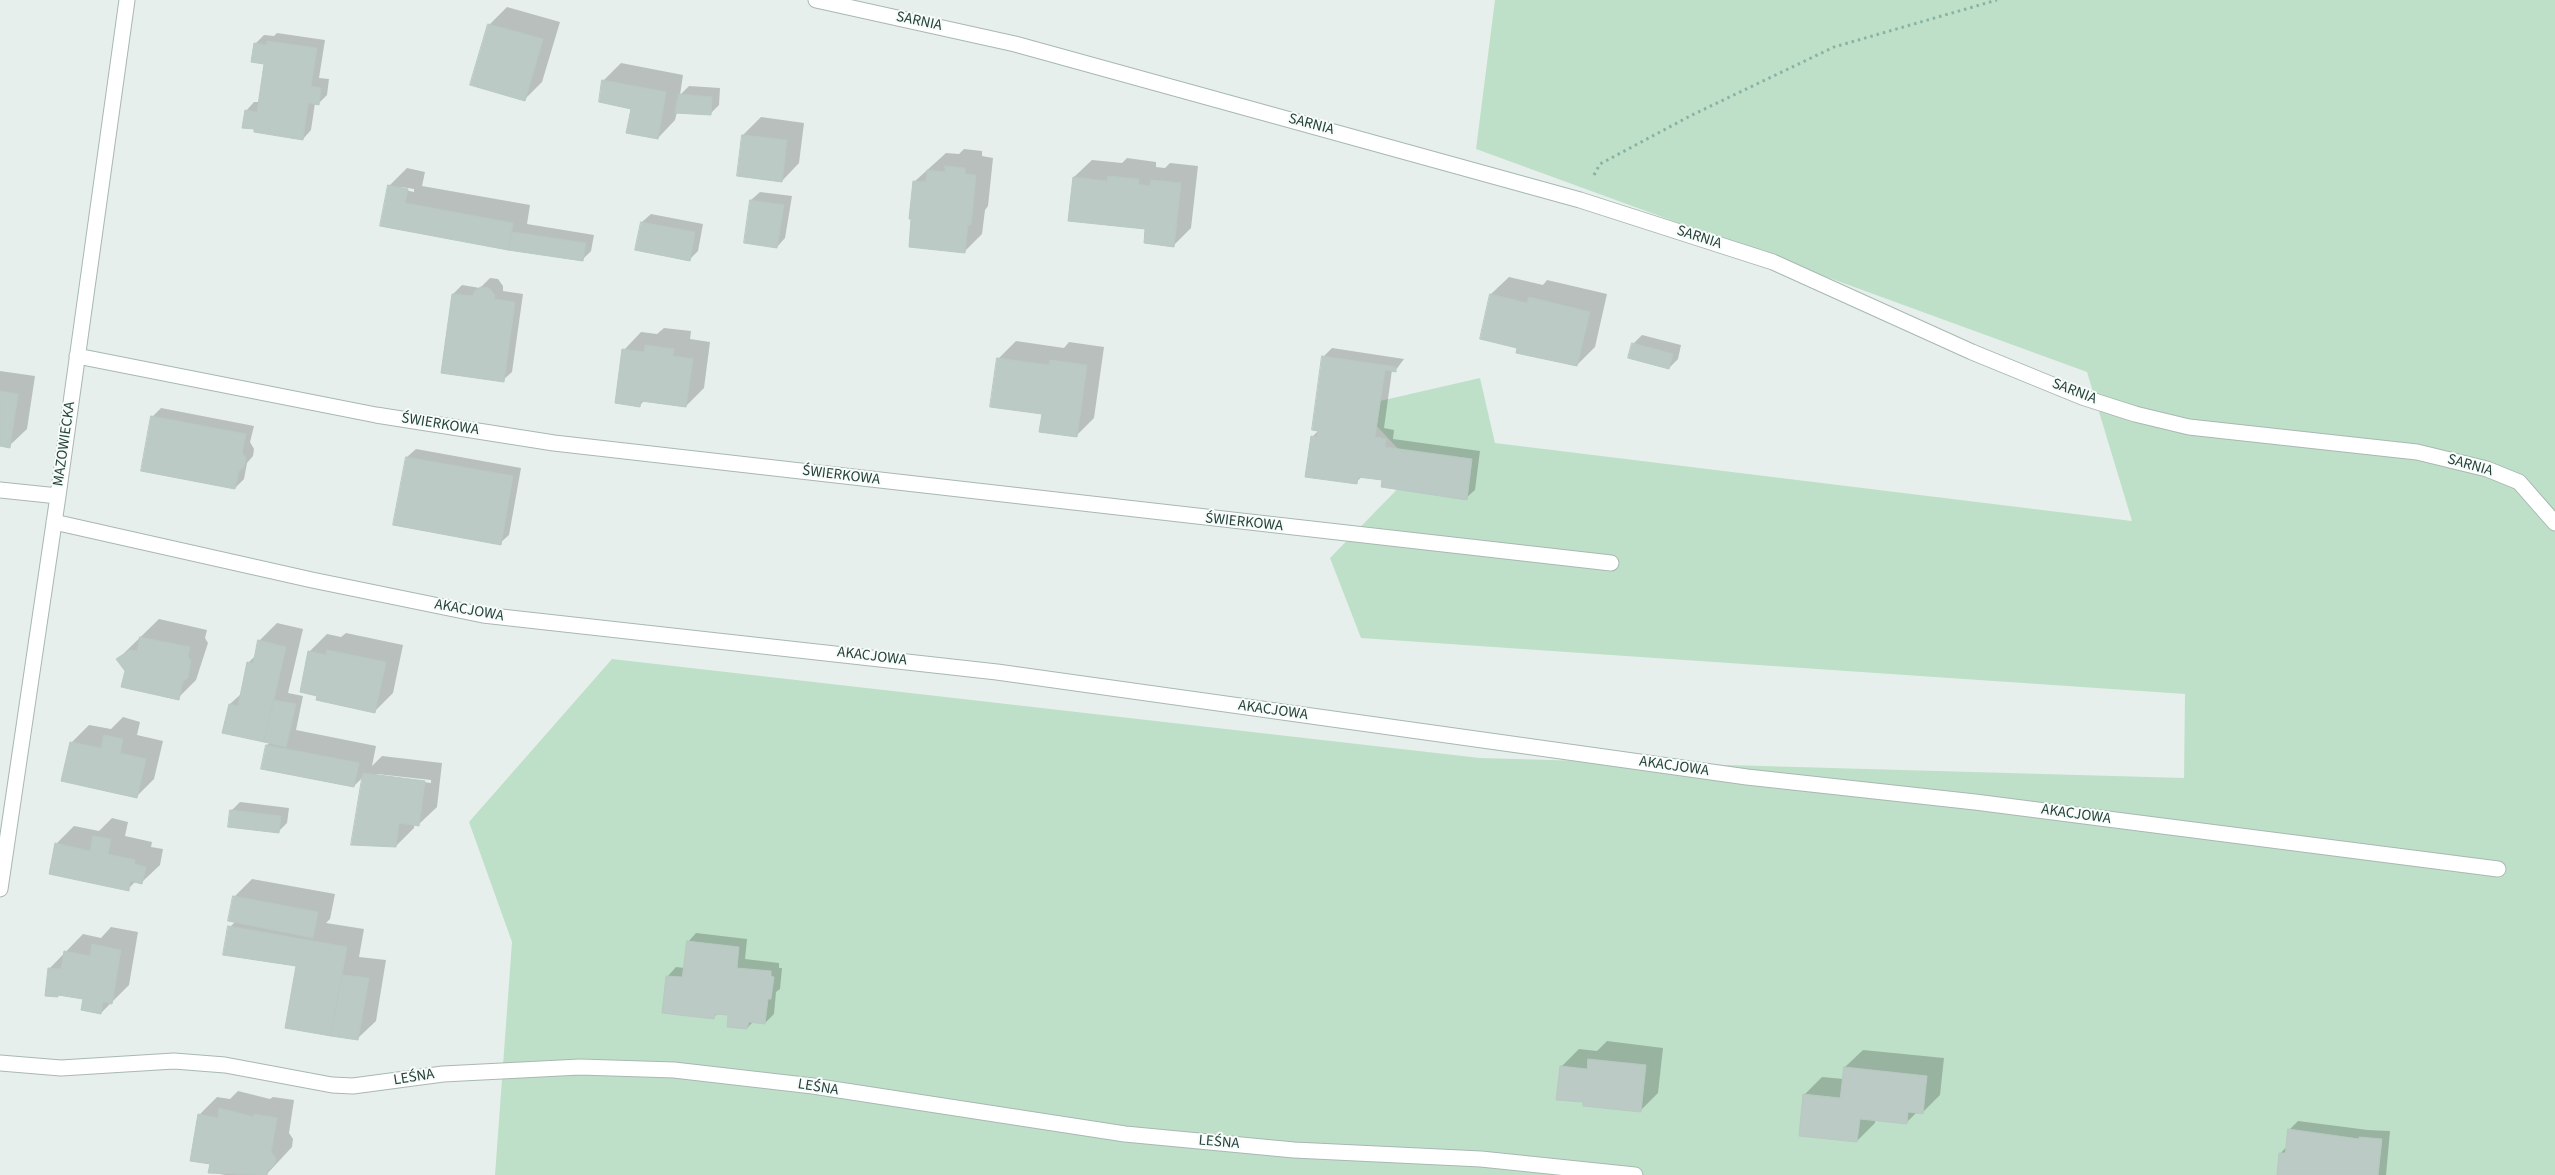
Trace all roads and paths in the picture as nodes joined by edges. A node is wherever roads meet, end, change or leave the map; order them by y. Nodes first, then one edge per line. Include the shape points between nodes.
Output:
1 (127, 0) edge
2 (816, 0) edge
3 (1997, 0) edge
4 (1580, 200) junction
5 (77, 356) junction
6 (0, 490) edge
7 (58, 496) junction
8 (54, 522) junction
9 (2555, 523) edge
10 (1611, 563) dead end
11 (2498, 869) dead end
12 (0, 888) edge
13 (0, 1063) edge
14 (1635, 1175) edge

1 - 5 street, MAZOWIECKA
2 - 4 street, SARNIA via 1015,44
3 - 4 path via 1834,47 1692,115 1600,164
4 - 9 street, SARNIA via 1773,262 1972,352 2082,397 2189,427 2418,452 2469,465 2518,482
5 - 7 street, MAZOWIECKA
5 - 10 street, ŚWIERKOWA via 376,415 554,443
6 - 7 street
7 - 8 street, MAZOWIECKA
8 - 11 street, AKACJOWA via 483,615 997,672 1747,777 1975,802
8 - 12 street, MAZOWIECKA
13 - 14 street, LEŚNA via 61,1068 174,1061 225,1065 332,1085 354,1086 442,1074 580,1068 674,1070 813,1086 1125,1134 1294,1150 1481,1159

